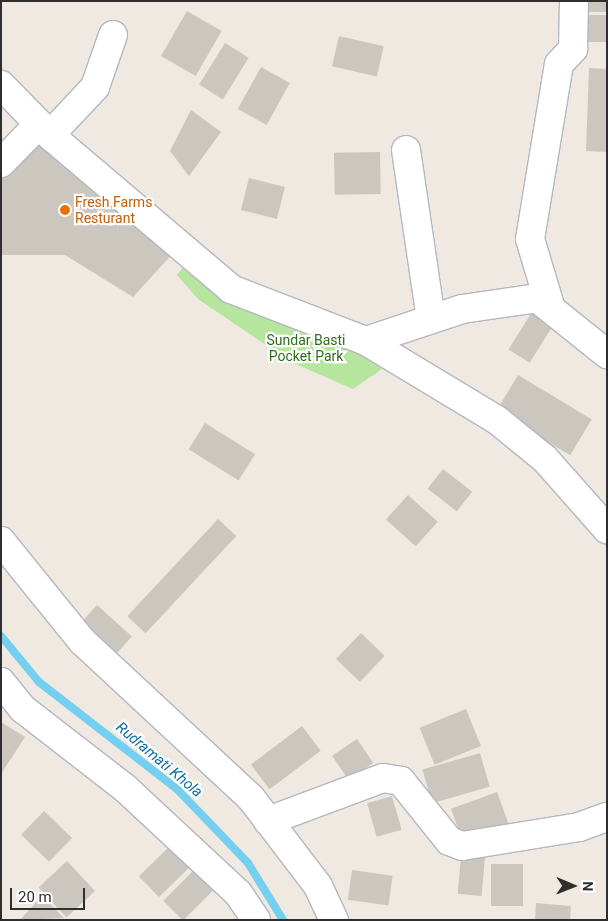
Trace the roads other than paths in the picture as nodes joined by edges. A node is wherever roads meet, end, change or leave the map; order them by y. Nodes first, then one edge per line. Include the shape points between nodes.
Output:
1 (574, 1) edge
2 (114, 35) dead end
3 (1, 84) edge
4 (44, 129) junction
5 (406, 150) dead end
6 (1, 163) edge
7 (552, 309) junction
8 (431, 319) junction
9 (366, 341) junction
10 (607, 354) edge
11 (607, 528) edge
12 (1, 541) edge
13 (1, 682) edge
14 (607, 818) edge
15 (268, 821) junction
16 (256, 920) edge
17 (334, 920) edge

1 - 7 street via 572,49 559,64 530,239
2 - 4 street via 95,88
3 - 4 street
4 - 6 street
4 - 9 street via 231,289
5 - 8 street
7 - 8 street via 537,298 462,309
7 - 10 street
8 - 9 street
9 - 11 street via 497,420 545,459
12 - 15 street via 82,640 251,798
13 - 16 street via 23,708 126,788 238,892
14 - 15 street via 462,846 449,841 401,781 383,778
15 - 17 street via 318,886

